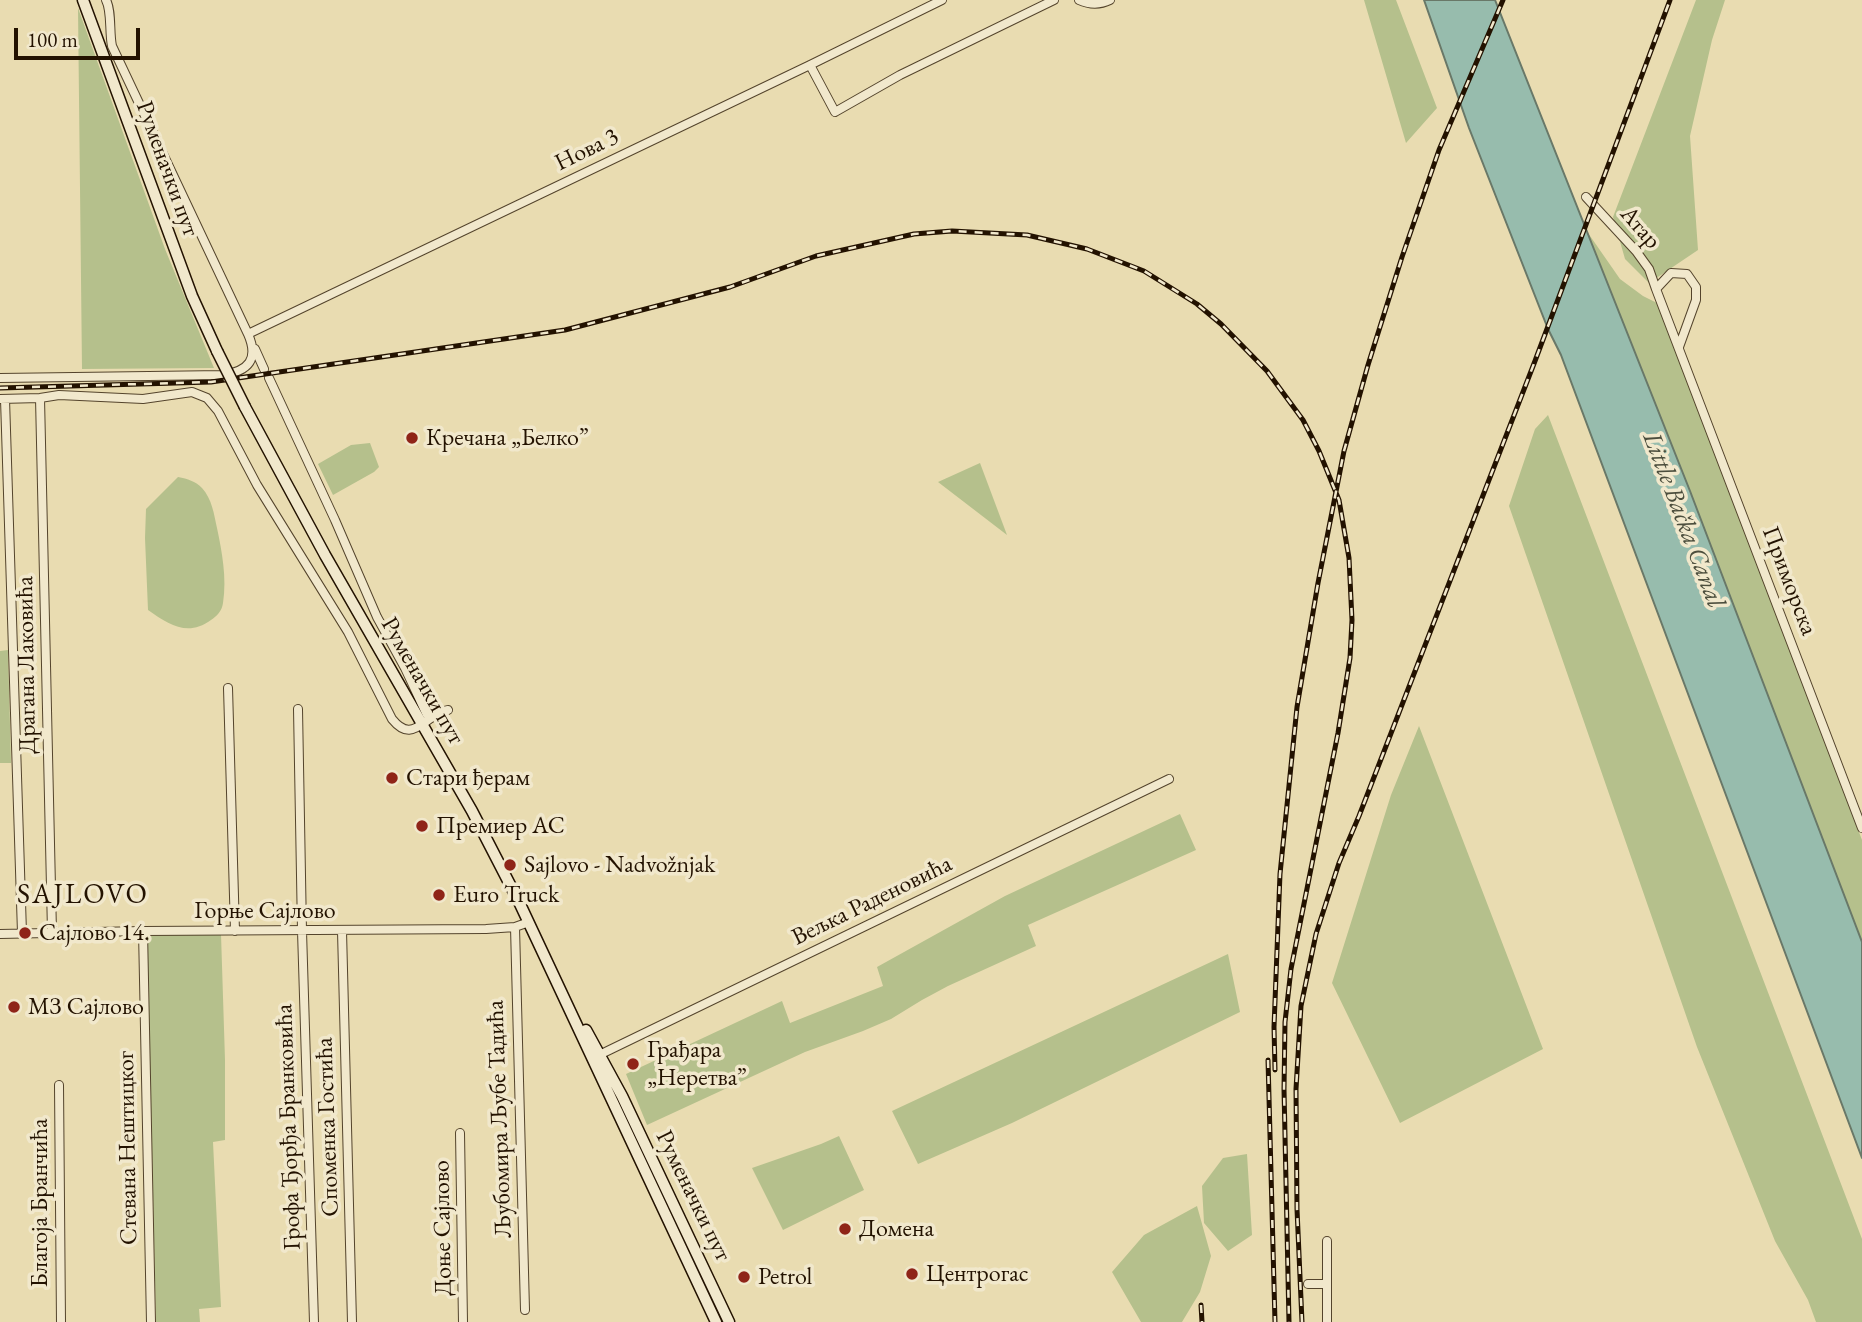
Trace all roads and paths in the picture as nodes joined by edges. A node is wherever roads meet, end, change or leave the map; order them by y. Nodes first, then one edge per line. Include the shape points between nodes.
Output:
1 (106, 0) edge
2 (942, 0) edge
3 (1054, 0) edge
4 (1079, 0) edge
5 (1110, 0) edge
6 (84, 1) edge
7 (810, 65) junction
8 (1586, 197) dead end
9 (1656, 289) junction
10 (248, 334) junction
11 (253, 345) junction
12 (1679, 347) junction
13 (264, 369) dead end
14 (0, 378) edge
15 (269, 378) dead end
16 (40, 398) junction
17 (3, 399) edge
18 (228, 688) dead end
19 (298, 709) dead end
20 (424, 724) junction
21 (1169, 779) dead end
22 (1862, 828) edge
23 (529, 922) junction
24 (515, 927) junction
25 (143, 931) junction
26 (235, 931) junction
27 (302, 931) junction
28 (342, 931) junction
29 (52, 932) junction
30 (22, 933) junction
31 (0, 934) edge
32 (596, 1056) junction
33 (59, 1085) dead end
34 (615, 1095) junction
35 (460, 1133) dead end
36 (1327, 1241) dead end
37 (1308, 1284) dead end
38 (1327, 1284) junction
39 (525, 1310) dead end
40 (61, 1322) edge
41 (151, 1322) edge
42 (314, 1322) edge
43 (352, 1322) edge
44 (463, 1322) edge
45 (716, 1322) edge
46 (729, 1322) edge
47 (1327, 1322) edge

1 - 10 street via 112,46
2 - 7 street, Нова 3
3 - 7 street via 900,75 835,113
4 - 5 street via 1088,4
6 - 20 main road, Руменачки пут, bridge via 192,296 217,351 332,567
7 - 10 street, Нова 3
8 - 9 street, Атар via 1636,251
9 - 12 street, Приморска
9 - 12 street via 1671,273 1687,274 1696,287 1696,300
10 - 11 street
11 - 13 street
11 - 14 street via 249,364 223,375
12 - 22 street, Приморска
15 - 20 street via 377,617 427,715 448,710
16 - 17 street
16 - 20 street via 143,399 192,392 207,398 348,632 392,719 407,730
16 - 29 street, Драгана Лаковића
17 - 30 street
18 - 26 street
19 - 27 street, Грофа Ђорђа Бранковића
20 - 23 main road, Руменачки пут
21 - 32 street, Вељка Раденовића
23 - 24 street, Горње Сајлово
23 - 32 main road, Руменачки пут
24 - 28 street, Горње Сајлово
24 - 39 street, Љубомира Љубе Тадића
25 - 26 street, Горње Сајлово
25 - 29 street, Горње Сајлово
25 - 41 street, Стевана Нештицког
26 - 27 street, Горње Сајлово
27 - 28 street, Горње Сајлово
27 - 42 street, Грофа Ђорђа Бранковића
28 - 43 street, Споменка Гостића
29 - 30 street, Горње Сајлово
30 - 31 street, Горње Сајлово
32 - 34 main road, Руменачки пут
33 - 40 street, Благоја Бранчића
34 - 45 main road, Руменачки пут
34 - 46 main road, Руменачки пут
35 - 44 street, Доње Сајлово
36 - 38 street
37 - 38 street
38 - 47 street

